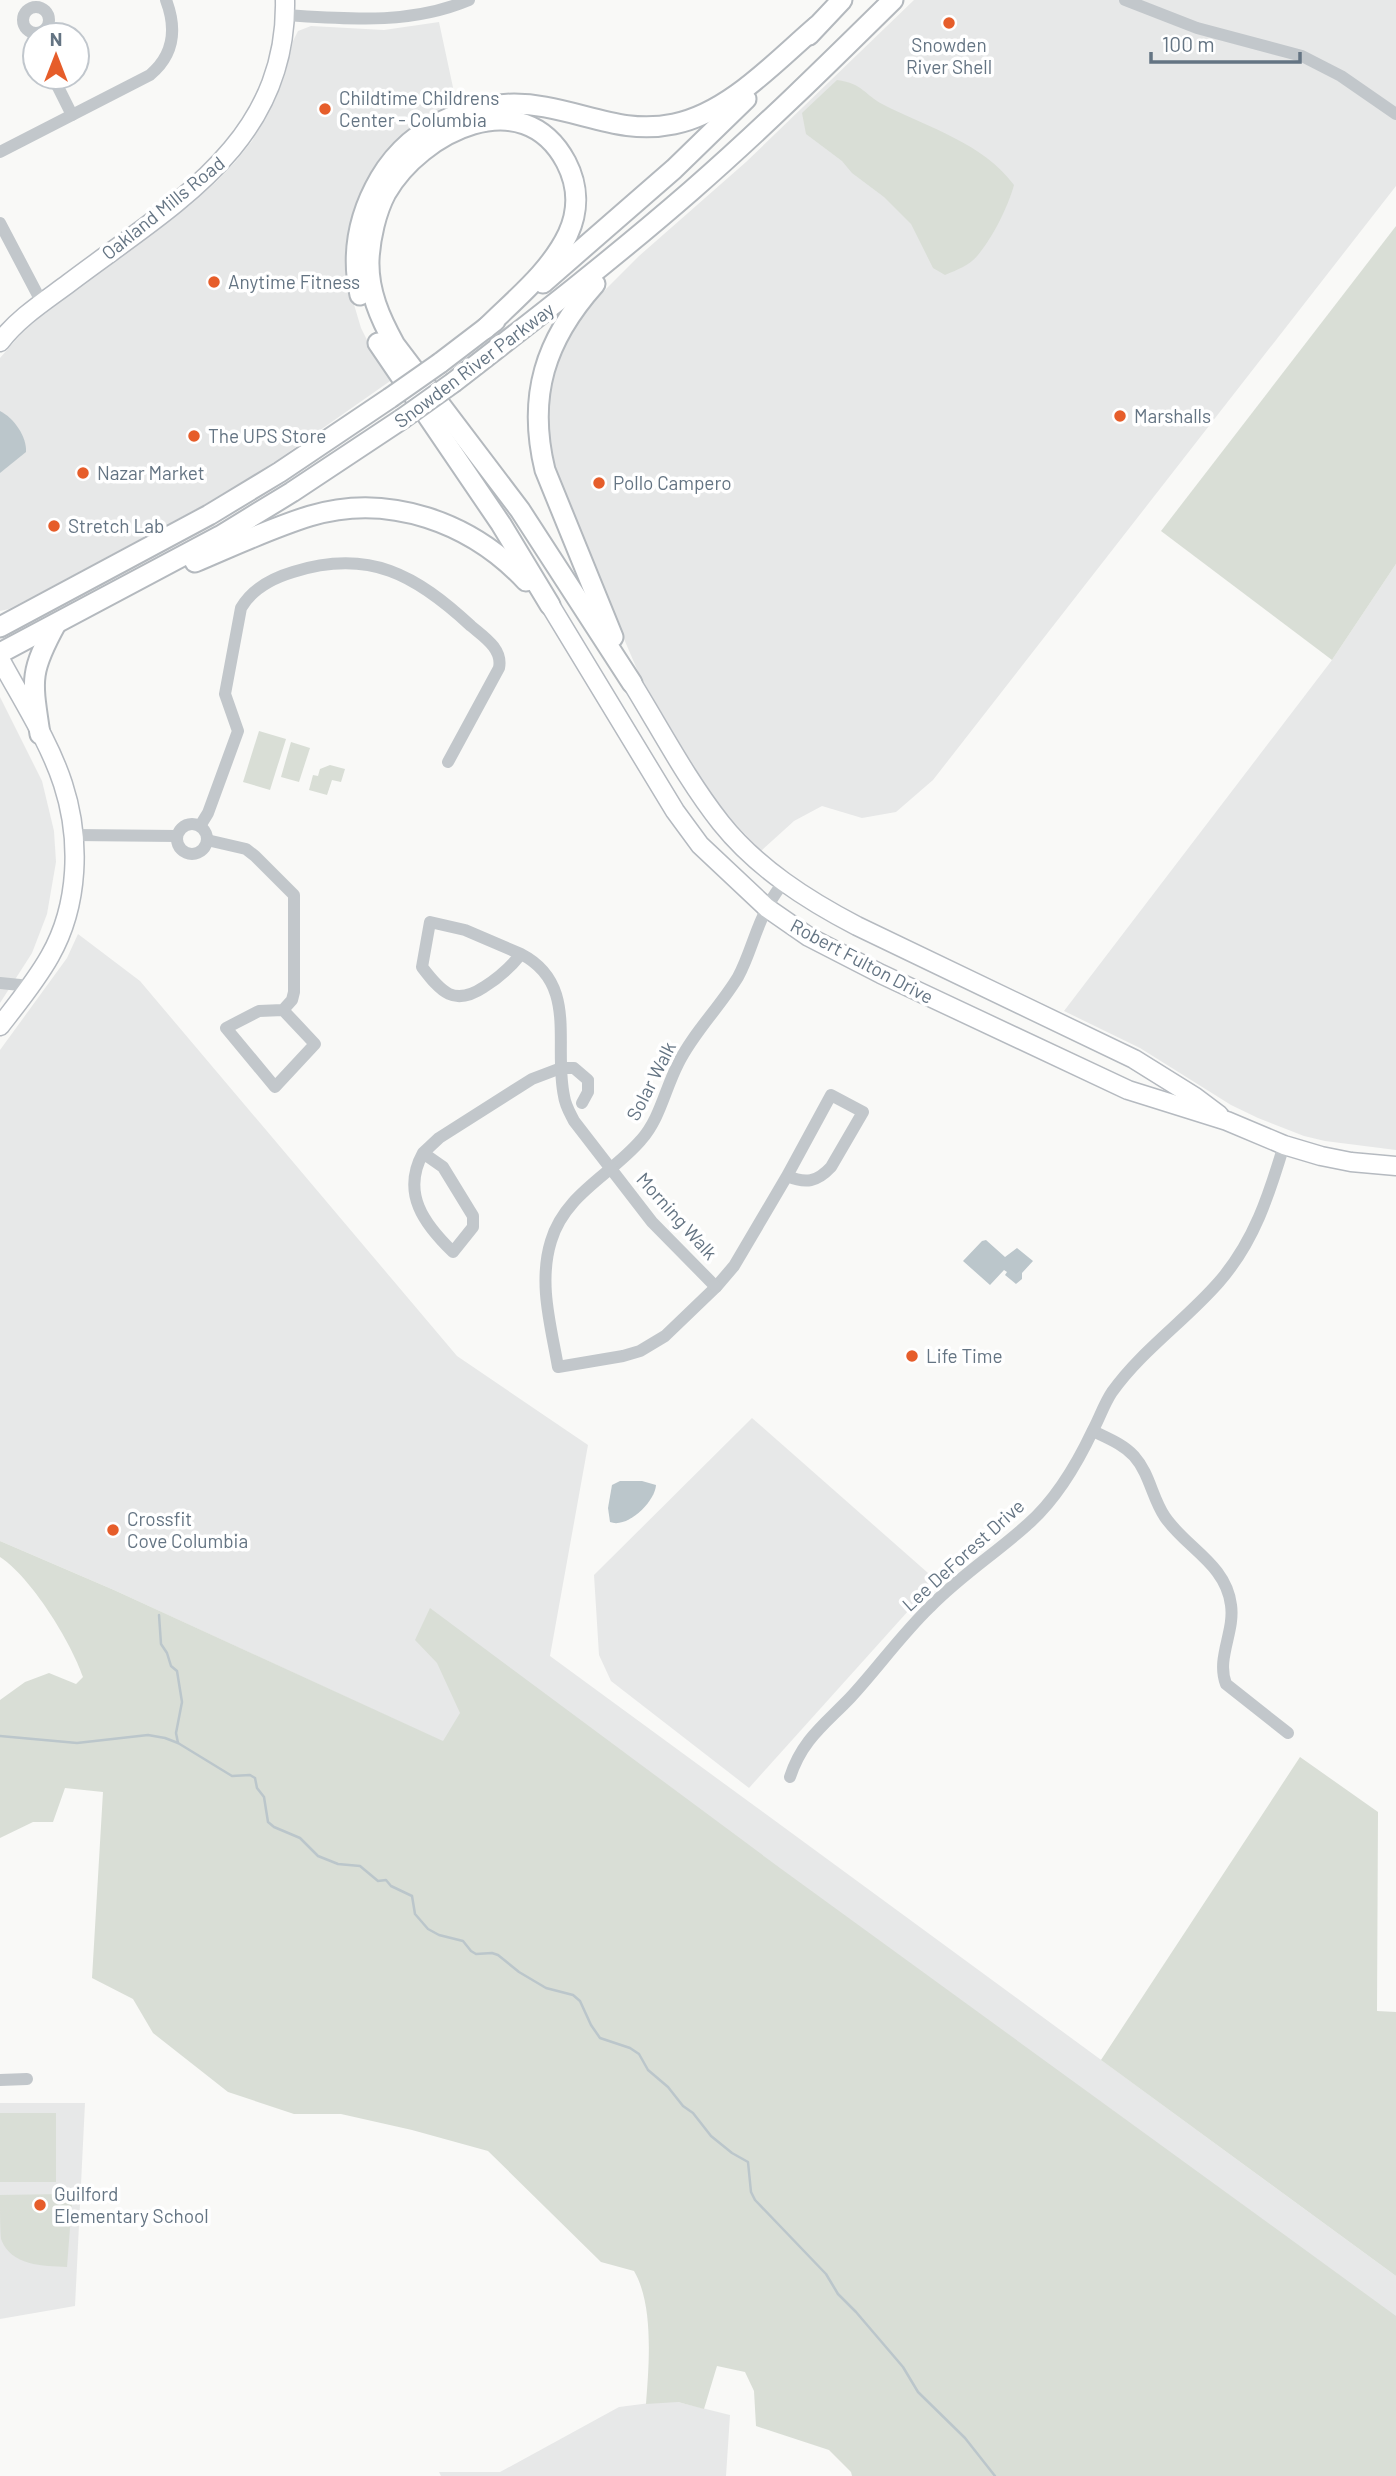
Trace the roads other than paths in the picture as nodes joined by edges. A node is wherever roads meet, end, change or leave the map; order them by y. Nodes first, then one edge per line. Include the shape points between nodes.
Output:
1 (166, 0) edge
2 (469, 0) edge
3 (842, 0) edge
4 (893, 0) edge
5 (1125, 0) edge
6 (1138, 3) edge
7 (285, 8) edge
8 (817, 26) junction
9 (60, 91) edge
10 (1396, 114) edge
11 (72, 115) junction
12 (0, 152) edge
13 (692, 190) junction
14 (0, 223) edge
15 (42, 303) junction
16 (485, 329) junction
17 (0, 342) edge
18 (131, 585) junction
19 (550, 605) junction
20 (56, 624) junction
21 (0, 627) edge
22 (0, 653) edge
23 (0, 659) edge
24 (632, 683) junction
25 (40, 734) junction
26 (447, 762) dead end
27 (200, 826) junction
28 (74, 835) junction
29 (177, 836) junction
30 (207, 840) junction
31 (784, 881) junction
32 (767, 908) junction
33 (521, 954) junction
34 (0, 983) edge
35 (30, 986) junction
36 (283, 1010) junction
37 (0, 1026) edge
38 (561, 1068) junction
39 (582, 1103) dead end
40 (1227, 1121) junction
41 (1284, 1145) junction
42 (423, 1153) junction
43 (1396, 1166) edge
44 (610, 1170) junction
45 (787, 1176) junction
46 (716, 1287) junction
47 (1093, 1431) junction
48 (1288, 1733) dead end
49 (790, 1777) dead end
50 (27, 2079) dead end
51 (0, 2080) edge

1 - 11 street via 173,34 165,60 149,75
2 - 7 street via 405,18 358,20
3 - 8 main road, Snowden River Parkway
4 - 13 main road, Snowden River Parkway
5 - 6 street
6 - 10 street via 1198,28 1302,56
7 - 15 street, Oakland Mills Road via 281,47 267,93 228,155 188,192
8 - 16 main road, Snowden River Parkway via 674,169
8 - 19 main road via 724,103 677,124 614,125 522,104 458,113 406,146 366,204 356,259 369,325
9 - 11 street
11 - 12 street
13 - 18 main road, Snowden River Parkway, bridge via 554,306 402,419 256,514
13 - 24 main road via 599,279 566,320 547,359 539,396 538,433 545,470
14 - 15 street
15 - 17 street, Oakland Mills Road
16 - 21 main road, Snowden River Parkway, bridge via 280,472
16 - 24 main road via 556,254 573,221 576,204 573,176 553,144 528,127 503,120 454,131 429,145 404,169 386,194 374,227 371,287 395,345 520,510
18 - 19 main road via 311,516 369,509 411,513 469,534 516,569
18 - 20 main road, Snowden River Parkway
19 - 32 street, Robert Fulton Drive via 675,811 700,845
20 - 22 main road, Snowden River Parkway
20 - 25 main road via 34,671
23 - 25 street
24 - 31 street, Robert Fulton Drive via 723,826
25 - 28 street via 63,784
26 - 27 street via 499,668 499,654 492,644 448,605 400,573 348,562 299,570 263,586 242,608 225,694 237,722 237,740
27 - 29 street via 186,825
27 - 30 street
28 - 29 street
28 - 35 street via 74,874 64,927
29 - 30 street via 180,848 190,854 202,850
30 - 36 street via 246,849 294,895 294,992
31 - 32 street, Solar Walk
31 - 40 street, Robert Fulton Drive via 826,910 1134,1059
32 - 40 street, Robert Fulton Drive via 845,957 1094,1076
32 - 44 street, Solar Walk via 744,965 678,1063 650,1128
33 - 33 street, Morning Walk via 506,973 462,998 441,989 422,967 430,922 465,930
33 - 38 street, Morning Walk via 539,964 553,984 560,1018
34 - 35 street
35 - 37 street
36 - 36 street via 259,1011 226,1028 275,1087 315,1044
38 - 39 street via 575,1068 588,1080 589,1092
38 - 42 street via 532,1079
38 - 44 street, Morning Walk via 574,1121
40 - 41 street, Robert Fulton Drive
41 - 43 street, Robert Fulton Drive via 1351,1162
41 - 47 street, Lee DeForest Drive via 1247,1245 1218,1284 1135,1363 1105,1404
42 - 42 street via 443,1167 473,1216 473,1227 453,1252 417,1205 413,1179
44 - 46 street, Morning Walk via 666,1238
44 - 46 street, Solar Walk via 571,1203 551,1242 545,1291 558,1367 640,1351 665,1336
45 - 45 street via 831,1095 863,1112 824,1174 805,1182
45 - 46 street via 734,1266
47 - 48 street via 1120,1445 1141,1465 1169,1524 1217,1571 1231,1606 1223,1660 1226,1684
47 - 49 street, Lee DeForest Drive via 1044,1508 930,1606 807,1742
50 - 51 street

